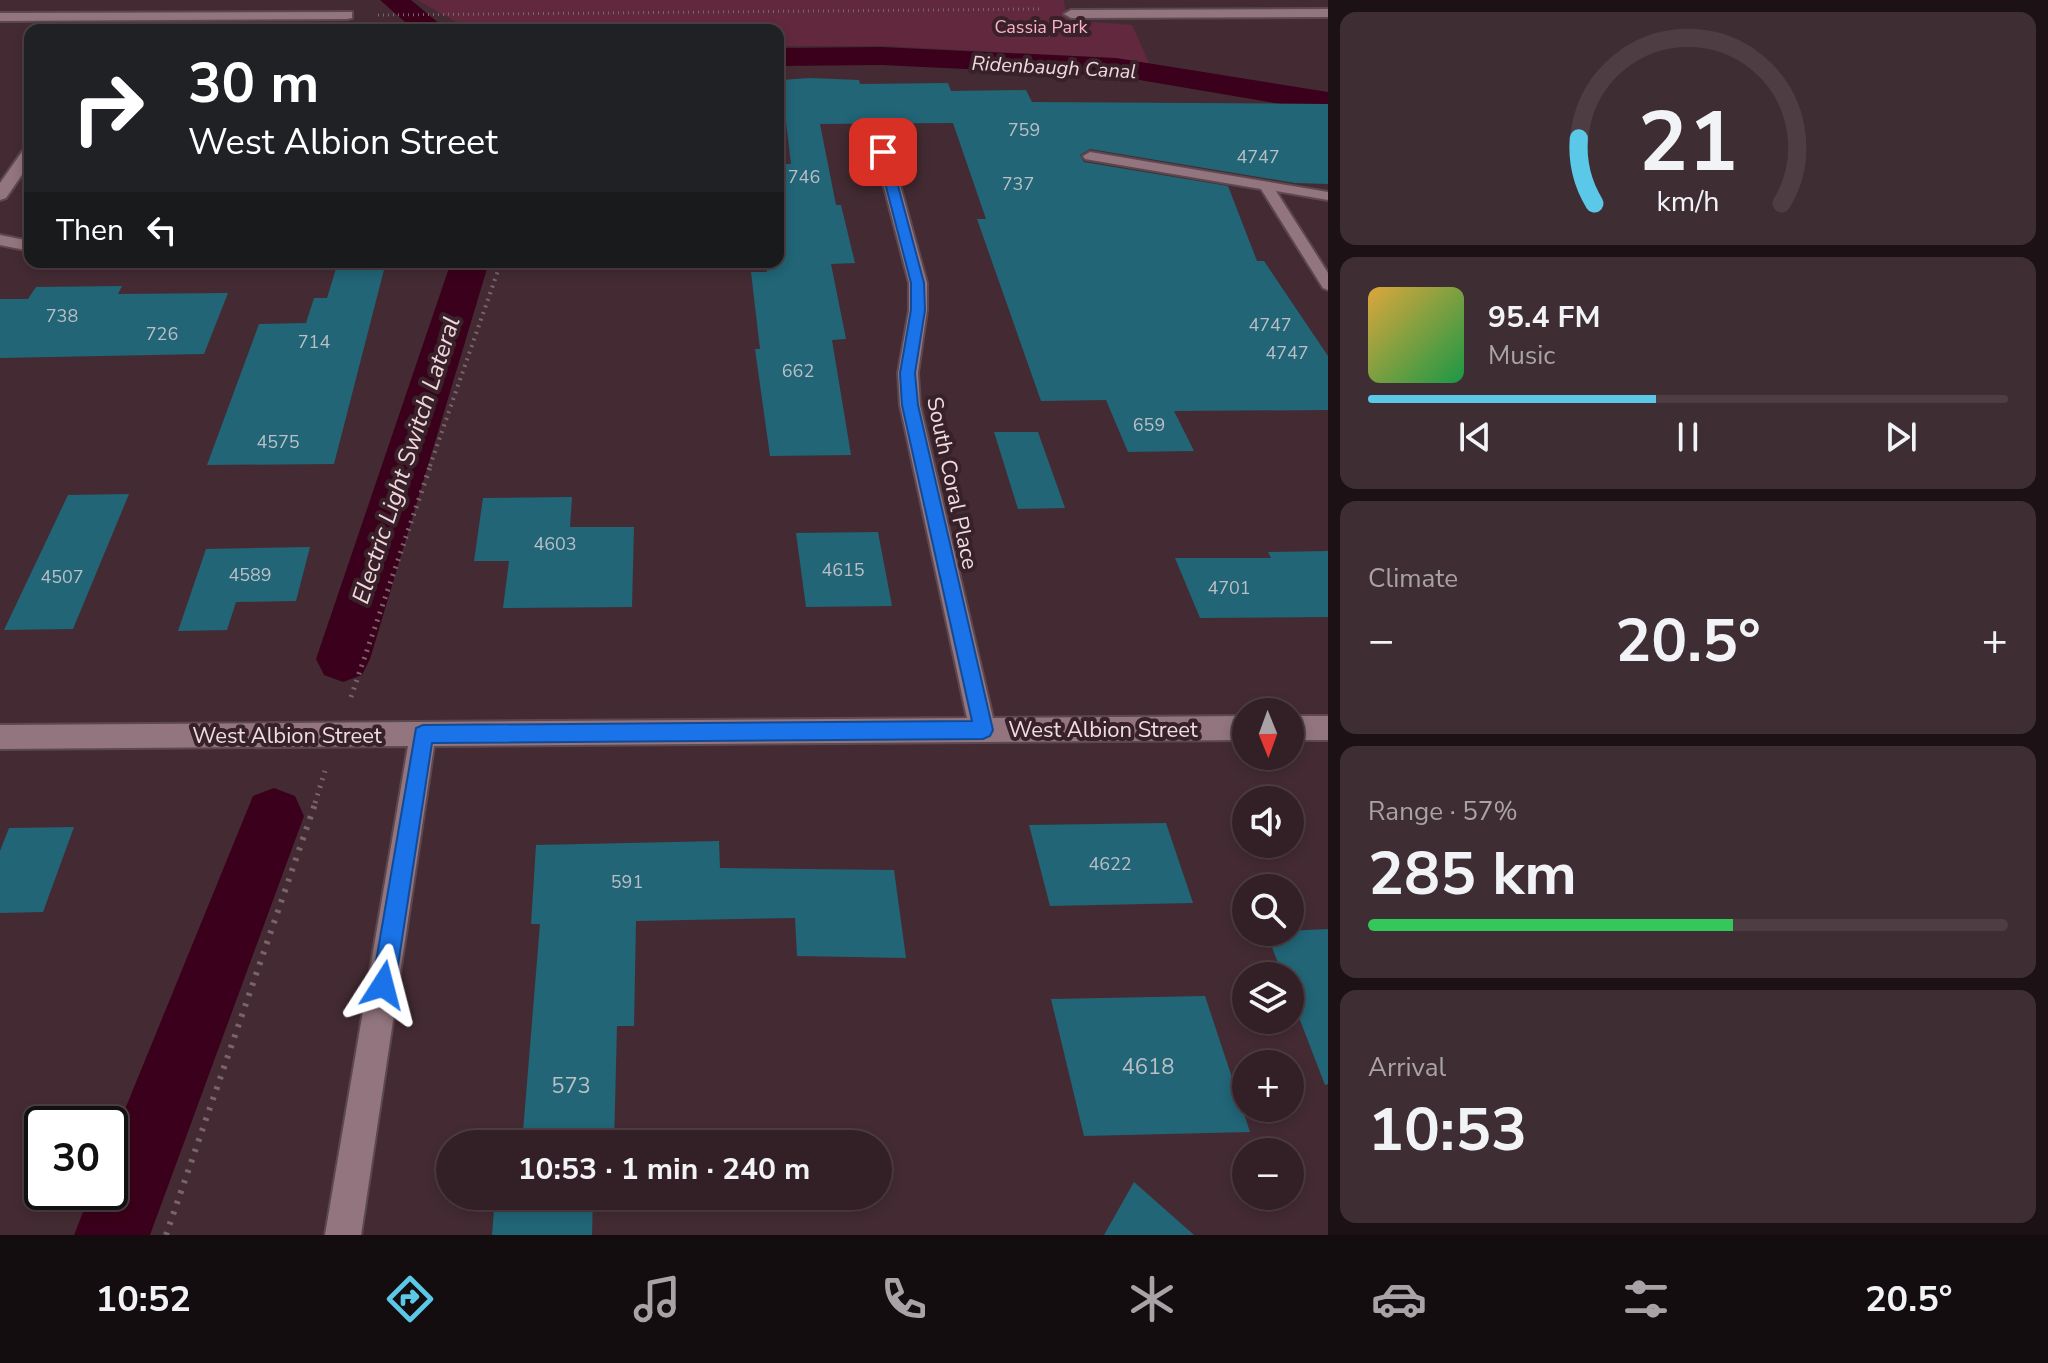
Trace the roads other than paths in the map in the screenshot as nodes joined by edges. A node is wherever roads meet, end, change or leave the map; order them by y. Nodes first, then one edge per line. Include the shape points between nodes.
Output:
1 (120, 0) edge
2 (1328, 13) edge
3 (1071, 14) road end
4 (347, 15) road end
5 (0, 17) edge
6 (125, 17) junction
7 (120, 24) edge
8 (883, 152) dead end
9 (1090, 156) dead end
10 (24, 161) edge
11 (1265, 185) junction
12 (0, 195) edge
13 (1328, 196) edge
14 (0, 240) edge
15 (24, 245) edge
16 (1328, 285) edge
17 (1232, 728) edge
18 (1304, 728) edge
19 (1328, 728) edge
20 (983, 730) junction
21 (423, 734) junction
22 (0, 737) edge
23 (343, 1235) edge

1 - 6 street via 117,4
2 - 3 street
4 - 6 street
5 - 6 street
6 - 7 street
8 - 20 street, South Coral Place via 918,283 908,373 910,405
9 - 11 lane
10 - 12 street
11 - 13 lane
11 - 16 lane
14 - 15 street
17 - 20 street, West Albion Street
18 - 19 street
20 - 21 street, West Albion Street
21 - 22 street, West Albion Street
21 - 23 street

